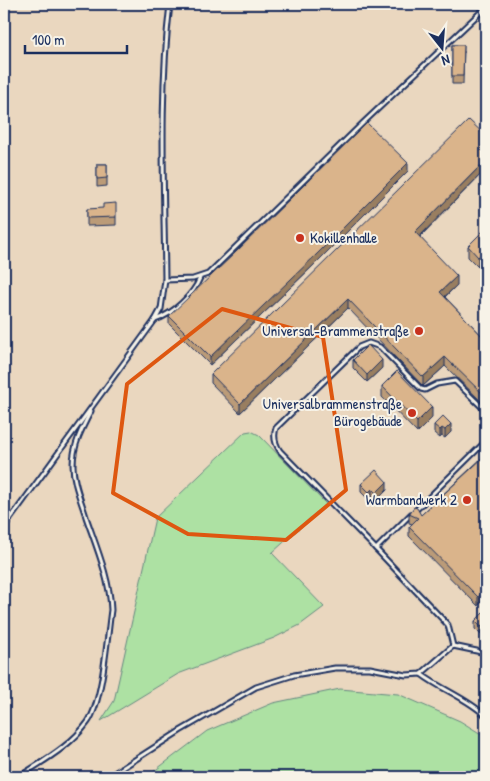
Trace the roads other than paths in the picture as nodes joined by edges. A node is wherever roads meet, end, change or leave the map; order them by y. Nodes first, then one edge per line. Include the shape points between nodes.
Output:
1 (170, 4) edge
2 (475, 4) edge
3 (486, 8) edge
4 (200, 278) junction
5 (165, 280) junction
6 (156, 320) junction
7 (96, 402) junction
8 (486, 411) edge
9 (486, 441) edge
10 (4, 532) edge
11 (376, 549) junction
12 (453, 646) junction
13 (486, 653) edge
14 (421, 674) junction
15 (486, 716) edge
16 (19, 777) edge
17 (108, 777) edge

1 - 5 lane via 164,100
2 - 3 lane
3 - 4 lane via 208,274
4 - 5 lane
4 - 6 lane via 196,288
5 - 6 lane
6 - 7 lane
7 - 10 lane via 8,522
7 - 16 lane via 78,436 73,464 76,486 111,600 98,695 88,721 79,733
8 - 11 lane via 455,381 421,389 380,347 369,343 359,347 276,428 274,439 280,451
9 - 11 lane
11 - 12 lane via 448,625
12 - 13 lane
12 - 14 lane
14 - 15 lane
14 - 17 lane via 335,668 279,679 256,687

